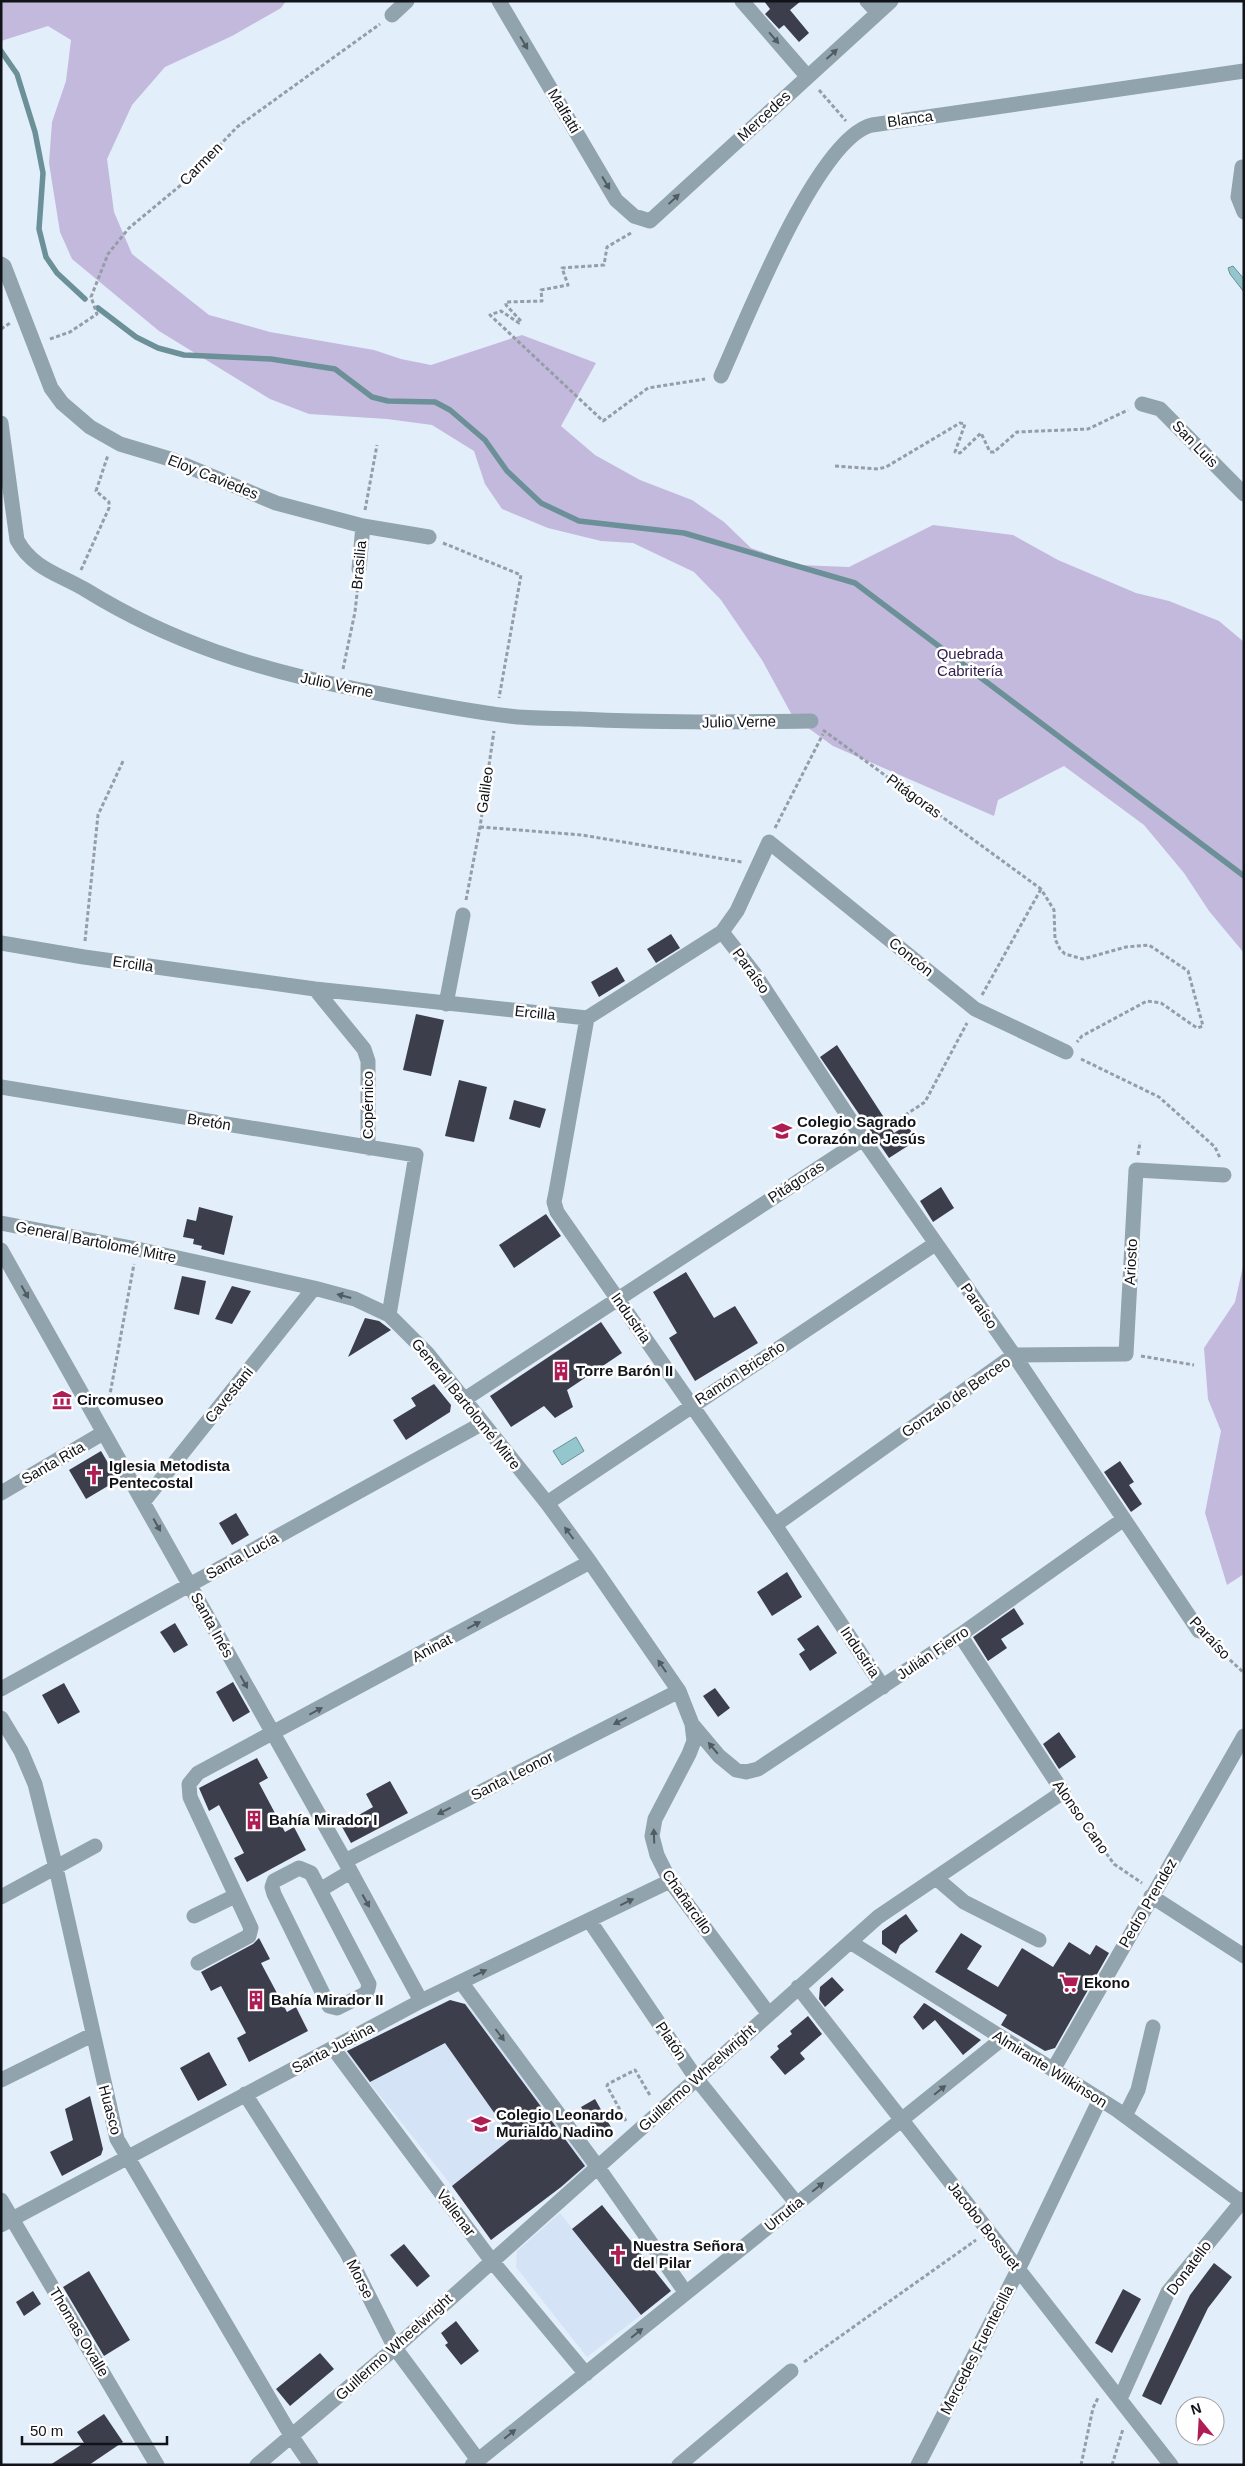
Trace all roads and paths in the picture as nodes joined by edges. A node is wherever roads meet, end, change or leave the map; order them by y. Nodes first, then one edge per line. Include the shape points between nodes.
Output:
1 (407, 1) edge
2 (499, 1) edge
3 (742, 1) edge
4 (867, 1) edge
5 (890, 1) edge
6 (878, 13) junction
7 (392, 15) joint
8 (1244, 72) edge
9 (807, 76) junction
10 (855, 132) junction
11 (1243, 165) edge
12 (1244, 212) edge
13 (650, 221) junction
14 (1, 264) edge
15 (36, 345) junction
16 (721, 376) joint
17 (1142, 404) joint
18 (1, 423) edge
19 (112, 440) junction
20 (377, 445) dead end
21 (836, 466) dead end
22 (1244, 494) edge
23 (363, 526) junction
24 (429, 537) joint
25 (359, 569) joint
26 (75, 584) junction
27 (339, 686) junction
28 (496, 714) junction
29 (811, 721) junction
30 (124, 759) dead end
31 (480, 827) junction
32 (769, 842) junction
33 (758, 864) junction
34 (1041, 889) junction
35 (463, 915) joint
36 (722, 932) junction
37 (1, 943) edge
38 (84, 957) junction
39 (314, 989) junction
40 (446, 1004) junction
41 (975, 1009) junction
42 (587, 1018) junction
43 (1066, 1052) junction
44 (1, 1087) edge
45 (863, 1139) junction
46 (368, 1148) junction
47 (1224, 1175) joint
48 (1, 1223) edge
49 (935, 1244) junction
50 (137, 1249) junction
51 (1, 1250) edge
52 (314, 1288) junction
53 (617, 1298) junction
54 (389, 1315) junction
55 (1126, 1354) junction
56 (1014, 1355) junction
57 (1194, 1365) dead end
58 (464, 1399) junction
59 (691, 1405) junction
60 (483, 1423) junction
61 (103, 1433) junction
62 (1, 1493) edge
63 (144, 1501) junction
64 (547, 1504) junction
65 (1124, 1519) junction
66 (775, 1526) junction
67 (590, 1562) junction
68 (190, 1585) junction
69 (1199, 1631) joint
70 (960, 1635) junction
71 (1244, 1673) edge
72 (883, 1687) junction
73 (1, 1689) edge
74 (679, 1691) junction
75 (1, 1718) edge
76 (692, 1724) junction
77 (273, 1734) junction
78 (1244, 1736) edge
79 (736, 1770) joint
80 (1063, 1792) junction
81 (95, 1846) dead end
82 (347, 1867) junction
83 (56, 1868) junction
84 (936, 1878) junction
85 (670, 1881) junction
86 (320, 1890) junction
87 (235, 1896) junction
88 (1152, 1896) junction
89 (1, 1897) edge
90 (194, 1916) dead end
91 (589, 1920) junction
92 (1039, 1940) dead end
93 (850, 1942) junction
94 (1244, 1956) edge
95 (198, 1963) dead end
96 (461, 1982) junction
97 (798, 1988) junction
98 (421, 2001) junction
99 (768, 2013) junction
100 (1152, 2027) dead end
101 (92, 2036) junction
102 (1002, 2040) junction
103 (333, 2048) junction
104 (1053, 2070) junction
105 (696, 2078) junction
106 (1, 2080) edge
107 (245, 2094) junction
108 (1100, 2099) junction
109 (659, 2112) junction
110 (1125, 2116) junction
111 (902, 2120) junction
112 (634, 2134) junction
113 (127, 2156) junction
114 (597, 2166) junction
115 (1, 2200) edge
116 (1243, 2201) edge
117 (797, 2204) junction
118 (7, 2222) edge
119 (989, 2231) junction
120 (491, 2260) junction
121 (1018, 2270) junction
122 (686, 2294) junction
123 (394, 2348) junction
124 (791, 2371) joint
125 (586, 2374) junction
126 (1120, 2399) junction
127 (1093, 2408) dead end
128 (292, 2438) junction
129 (1118, 2440) dead end
130 (475, 2462) edge
131 (157, 2465) edge
132 (257, 2465) edge
133 (311, 2465) edge
134 (679, 2465) edge
135 (918, 2465) edge
136 (1081, 2465) edge
137 (1112, 2465) edge
138 (1171, 2465) edge

1 - 7 street
2 -> 13 street, Malfatti via 616,200 634,216
3 -> 9 street
4 - 6 street
5 - 6 street, Mercedes
9 -> 6 street, Mercedes
7 - 15 path, Carmen via 237,126 188,180 129,228 108,254 90,297 97,314 70,332
8 - 10 street, Blanca via 872,125
9 - 10 path
13 -> 9 street, Mercedes
10 - 16 street, Blanca via 824,166 805,195
11 - 12 street via 1238,197
13 - 16 path via 607,247 604,265 562,268 568,285 541,290 542,301 506,302 519,323 501,311 490,315 603,421 648,388
14 - 15 street, Eloy Caviedes
15 - 19 street, Eloy Caviedes via 51,388 62,403 90,427
17 - 21 path via 1088,429 1014,433 994,452 990,452 981,433 960,453 955,452 964,424 960,423 886,467
17 - 22 street, San Luis via 1160,408
18 - 26 street, Julio Verne via 17,540 37,565
19 - 23 street, Eloy Caviedes via 170,459 276,503
19 - 26 path via 96,490 109,502 109,508
20 - 23 path, Brasilia
23 - 24 street, Eloy Caviedes
23 - 25 street, Brasilia
24 - 28 path, Galileo via 520,575
25 - 27 path, Brasilia via 355,612
26 - 27 street, Julio Verne via 119,611 219,655
27 - 28 street, Julio Verne
28 - 29 street, Julio Verne via 658,723
28 - 31 path, Galileo
29 - 32 path via 824,734
29 - 34 path, Pitágoras
30 - 38 path via 98,815
31 - 33 path via 582,835
31 - 35 path, Galileo
32 - 33 street
32 - 41 street, Concón
33 - 36 street via 737,911
34 - 41 path
34 - 43 path, Pitágoras via 1056,915 1055,939 1060,950 1084,959 1126,946 1149,945 1188,970 1202,1026 1197,1028 1160,1003 1147,1001 1082,1036
35 - 40 street
36 - 42 street
36 - 45 street, Paraíso via 754,973
37 - 38 street, Ercilla
38 - 39 street, Ercilla
39 - 40 street, Ercilla
39 - 46 street, Copérnico via 364,1049 368,1061
40 - 42 street, Ercilla
41 - 43 street, Concón
41 - 45 path via 925,1102
42 - 53 street, Industria via 554,1202 557,1212
43 - 47 path via 1159,1097 1215,1147
44 - 46 street, Bretón
45 - 49 street, Paraíso
45 - 53 street, Pitágoras
46 - 54 street, Bretón via 416,1156
47 - 55 street, Ariosto via 1136,1170
48 - 50 street, General Bartolomé Mitre
49 - 56 street, Paraíso
49 - 59 street, Ramón Briceño
50 - 52 street, General Bartolomé Mitre
50 - 61 path
51 -> 61 street, Santa Inés
54 -> 52 street, General Bartolomé Mitre via 355,1299
52 - 63 street, Cavestani
53 - 58 street, Pitágoras
53 - 59 street, Industria
54 - 58 street, General Bartolomé Mitre via 427,1353
55 - 56 street, Gonzalo de Berceo
55 - 57 path
56 - 65 street, Paraíso
56 - 66 street, Gonzalo de Berceo
58 - 60 street, General Bartolomé Mitre
59 - 64 street, Ramón Briceño
59 - 66 street, Industria
60 - 64 street, General Bartolomé Mitre
60 - 68 street, Santa Lucía
61 - 62 street, Santa Rita
61 - 63 street, Santa Inés
63 -> 68 street, Santa Inés
67 -> 64 street, General Bartolomé Mitre
65 - 69 street, Paraíso
65 - 70 street, Julián Fierro
66 - 72 street, Industria
74 -> 67 street, General Bartolomé Mitre
77 -> 67 street, Aninat
68 - 73 street, Santa Lucía
68 -> 77 street, Santa Inés
69 - 71 path, Paraíso
70 - 72 street, Julián Fierro
70 - 80 street, Alonso Cano
72 - 79 street, Julián Fierro via 758,1769
74 - 76 street, General Bartolomé Mitre
74 -> 82 street, Santa Leonor
75 - 83 street, Huasco via 21,1751 35,1784
79 -> 76 street, General Bartolomé Mitre via 719,1756
85 -> 76 street, Chañarcillo via 652,1836 655,1820 690,1754 694,1741
77 - 82 street, Santa Inés
77 - 87 street, Aninat via 198,1773 190,1784 190,1797
78 - 88 street, Pedro Prendez
80 - 84 street, Guillermo Wheelwright
80 - 88 path, Alonso Cano via 1114,1864 1143,1884
81 - 83 street
82 - 86 street, Santa Leonor
82 -> 98 street, Santa Inés
83 - 89 street
83 - 101 street, Huasco
84 - 92 street via 971,1906
84 - 93 street, Guillermo Wheelwright via 878,1917
91 -> 85 street, Santa Justina
85 - 99 street, Chañarcillo
86 - 86 street via 311,1873 299,1868 274,1881 272,1887 329,2006 337,2008 367,1993 369,1984
87 - 90 street
87 - 95 street, Aninat via 251,1928 249,1936
88 - 94 street
88 - 104 street, Pedro Prendez
96 -> 91 street, Santa Justina
91 - 105 street, Platón
93 - 97 street, Guillermo Wheelwright
93 - 102 street, Almirante Wilkinson
96 - 98 street, Santa Justina
96 -> 114 street
97 - 99 street, Guillermo Wheelwright
97 - 111 street, Jacobo Bossuet
98 - 103 street, Santa Justina
99 - 105 street, Guillermo Wheelwright
100 - 110 street via 1138,2090
101 - 106 street
101 - 113 street, Huasco via 117,2139
102 - 104 street, Almirante Wilkinson
111 -> 102 street, Urrutia
103 - 107 street, Santa Justina
103 - 120 street, Vallenar
104 - 108 street, Almirante Wilkinson
105 - 109 street, Guillermo Wheelwright
105 - 117 street, Platón
107 - 113 street, Santa Justina
107 - 123 street, Morse via 347,2253
108 - 110 street, Almirante Wilkinson
108 - 121 street, Mercedes Fuentecilla
109 - 112 street, Guillermo Wheelwright
109 - 112 path via 637,2070 608,2084
110 - 116 street, Almirante Wilkinson
117 -> 111 street, Urrutia
111 - 119 street, Jacobo Bossuet
112 - 114 street, Guillermo Wheelwright
113 - 118 street, Santa Justina
113 - 128 street, Huasco
114 - 120 street, Guillermo Wheelwright
114 - 122 street
115 - 118 street, Thomas Ovalle
116 - 126 street, Donatello via 1168,2292
117 - 122 street, Urrutia
118 - 131 street, Thomas Ovalle
119 - 121 street, Jacobo Bossuet
119 - 124 path
120 - 123 street, Guillermo Wheelwright
120 - 125 street, Vallenar
121 - 126 street, Jacobo Bossuet
121 - 135 street, Mercedes Fuentecilla
125 -> 122 street, Urrutia
123 - 128 street, Guillermo Wheelwright
123 - 130 street, Morse
124 - 134 street
130 -> 125 street, Urrutia
126 - 138 street, Jacobo Bossuet
127 - 136 path
128 - 132 street, Guillermo Wheelwright
128 - 133 street, Huasco
129 - 137 path

